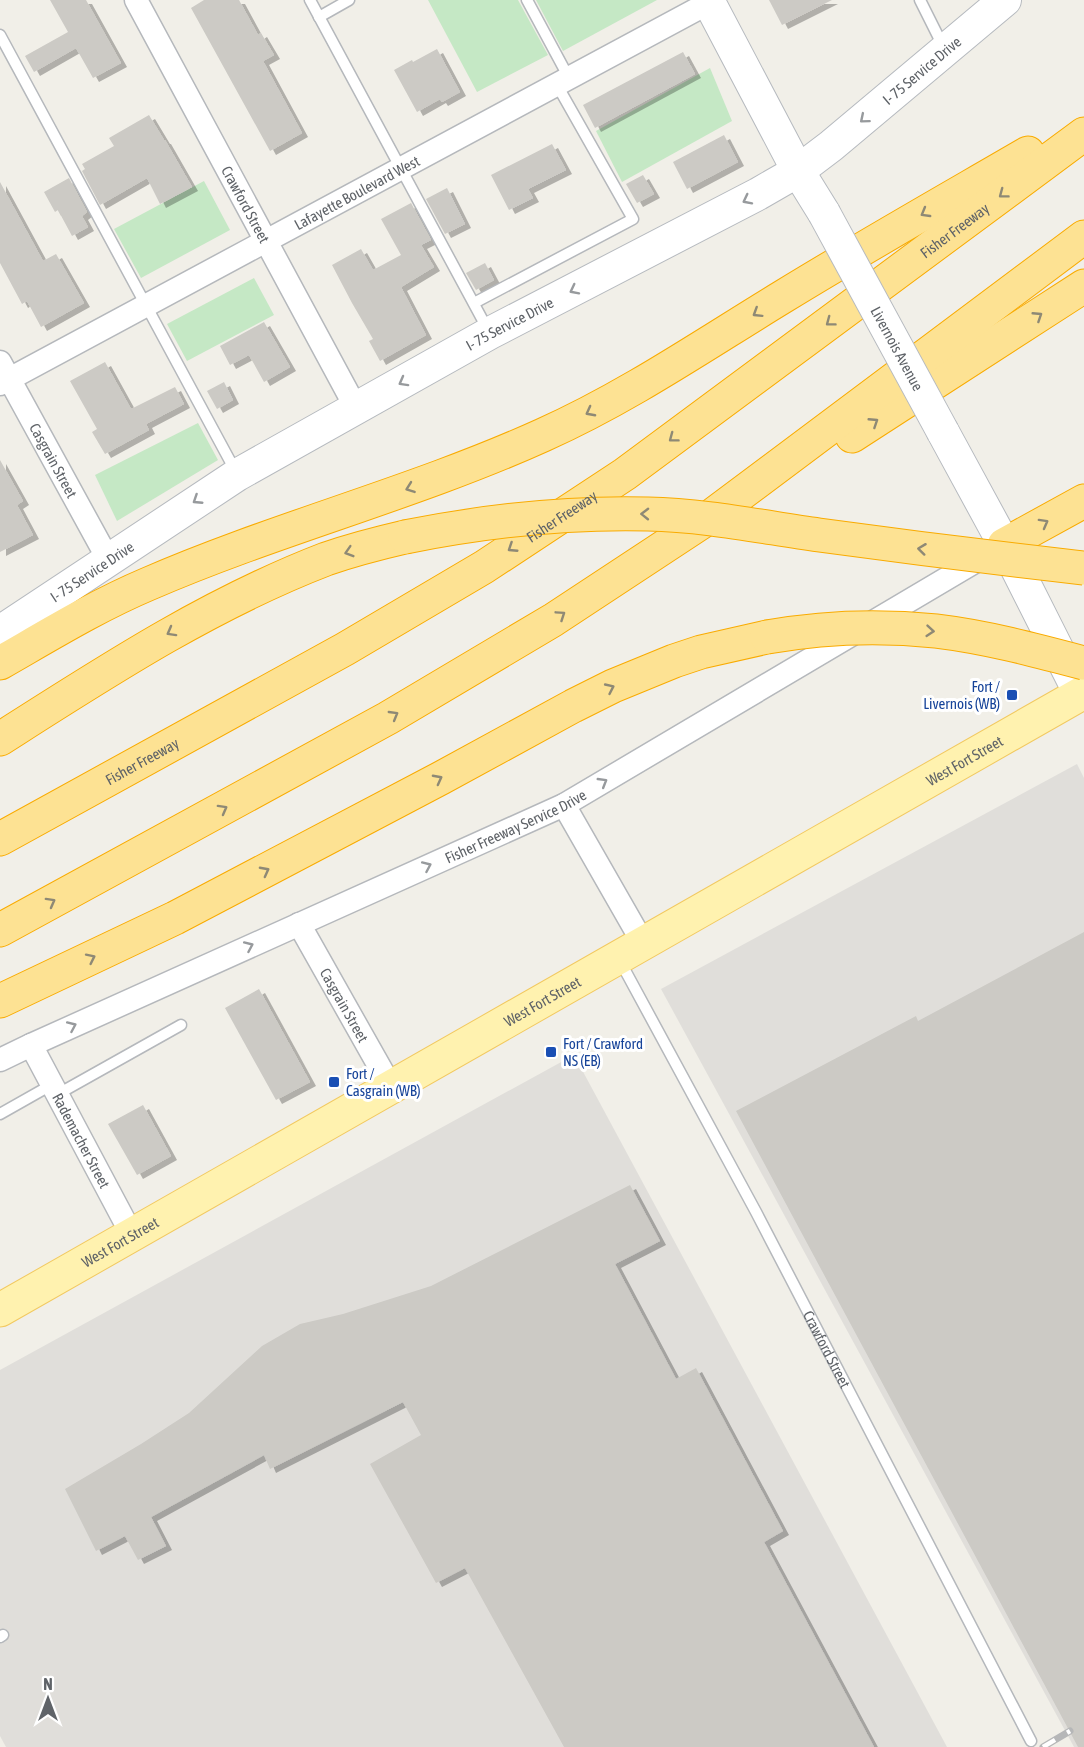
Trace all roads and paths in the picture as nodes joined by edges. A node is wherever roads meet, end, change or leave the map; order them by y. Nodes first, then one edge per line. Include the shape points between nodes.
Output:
1 (136, 0) edge
2 (310, 0) edge
3 (350, 0) edge
4 (527, 0) edge
5 (920, 0) edge
6 (1005, 0) edge
7 (710, 1) edge
8 (319, 17) junction
9 (0, 35) edge
10 (945, 49) junction
11 (563, 81) junction
12 (1084, 120) edge
13 (1084, 134) edge
14 (400, 169) junction
15 (798, 171) junction
16 (1084, 237) edge
17 (265, 241) junction
18 (1084, 286) edge
19 (474, 303) junction
20 (146, 305) junction
21 (490, 333) junction
22 (3, 375) edge
23 (356, 408) junction
24 (237, 475) junction
25 (1084, 501) edge
26 (714, 514) junction
27 (1004, 544) junction
28 (108, 559) junction
29 (1084, 568) edge
30 (0, 633) edge
31 (0, 663) edge
32 (1083, 687) edge
33 (0, 739) edge
34 (564, 805) junction
35 (0, 839) edge
36 (299, 924) junction
37 (0, 930) edge
38 (630, 950) junction
39 (0, 1001) edge
40 (181, 1025) dead end
41 (31, 1045) junction
42 (0, 1060) edge
43 (391, 1087) junction
44 (56, 1089) junction
45 (0, 1114) edge
46 (132, 1235) junction
47 (0, 1311) edge
48 (1031, 1741) dead end

1 - 17 street, Crawford Street
2 - 8 lane
3 - 8 lane
4 - 11 lane
5 - 10 lane
6 - 10 main road, I- 75 Service Drive
7 - 11 street, Lafayette Boulevard West
7 - 15 main road, Livernois Avenue
8 - 14 lane
9 - 20 lane
10 -> 15 main road, I- 75 Service Drive
11 - 14 street, Lafayette Boulevard West
11 - 19 lane via 633,219
12 -> 31 highway via 638,387 573,421 463,469 148,584 84,614
13 -> 35 highway, Fisher Freeway via 625,474 484,567 345,649
14 - 17 street, Lafayette Boulevard West
14 - 19 lane
15 -> 21 main road, I- 75 Service Drive
15 - 27 main road, Livernois Avenue, bridge
16 - 26 highway
17 - 20 street, Lafayette Boulevard West
17 - 23 street, Crawford Street
26 -> 18 highway via 837,445
19 - 21 lane
20 - 22 street, Lafayette Boulevard West
20 - 24 lane
21 -> 23 main road, I- 75 Service Drive
22 - 28 street, Casgrain Street
23 - 24 main road, I- 75 Service Drive
24 -> 28 main road, I- 75 Service Drive
27 -> 25 highway
37 -> 26 highway via 388,718 553,620
27 - 32 main road, Livernois Avenue
34 -> 27 street, Fisher Freeway Service Drive
28 - 30 main road, I- 75 Service Drive
29 -> 33 highway, bridge via 650,514 578,514 469,525 405,537 327,559 208,612
32 - 38 main road, West Fort Street
39 -> 32 highway, bridge via 175,918 613,686 701,652 767,637 838,628 937,631 1014,645
36 -> 34 street, Fisher Freeway Service Drive
34 - 38 street
41 -> 36 street, Fisher Freeway Service Drive
36 - 43 street, Casgrain Street
38 - 43 main road, West Fort Street
38 - 48 lane, Crawford Street via 756,1212
40 - 44 lane
41 - 42 street, Fisher Freeway Service Drive
41 - 44 street, Rademacher Street
43 - 46 main road, West Fort Street
44 - 45 lane
44 - 46 street, Rademacher Street
46 - 47 main road, West Fort Street

